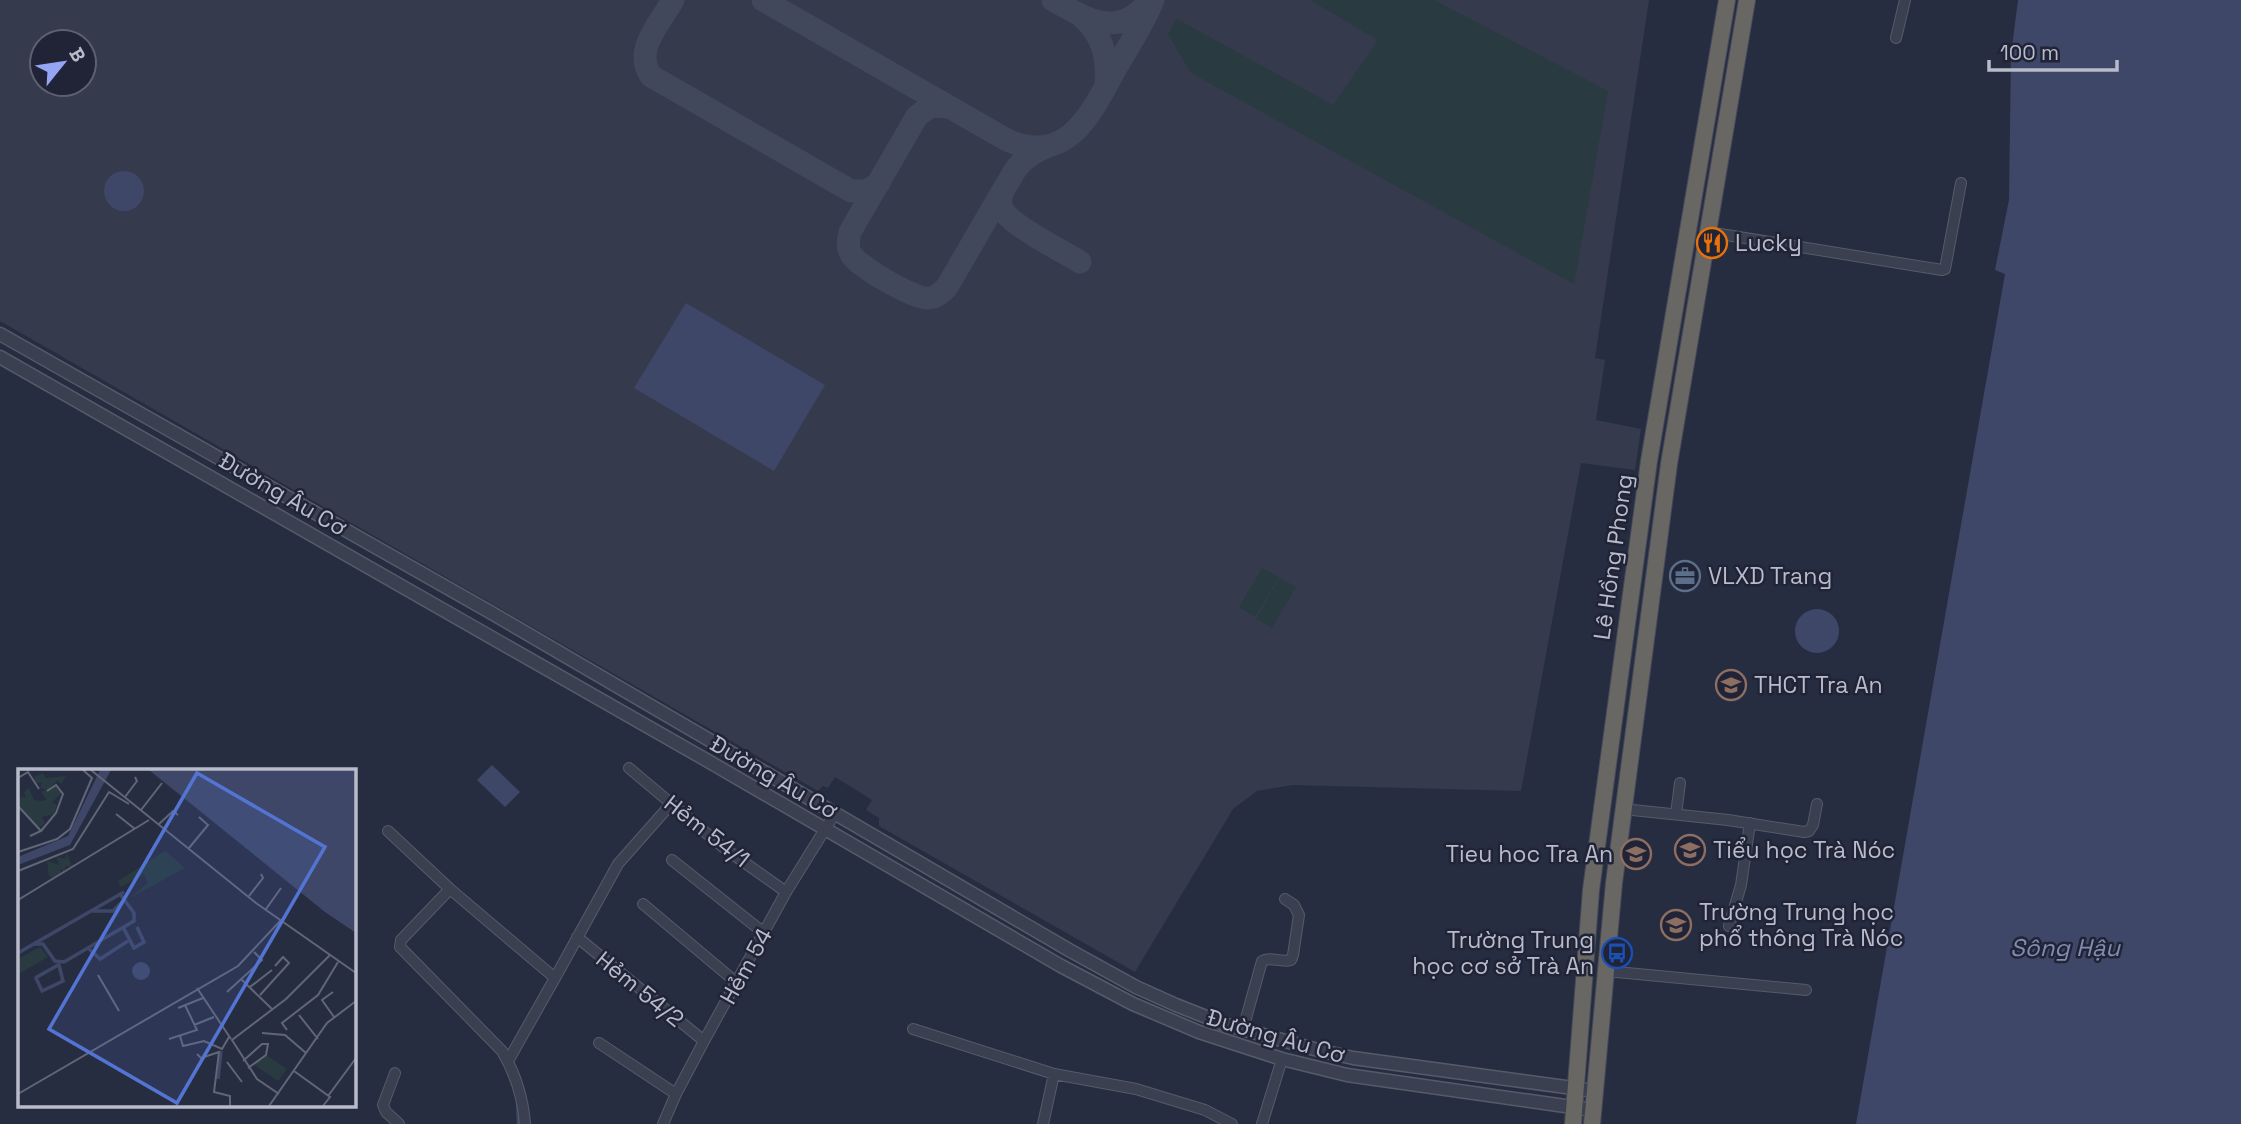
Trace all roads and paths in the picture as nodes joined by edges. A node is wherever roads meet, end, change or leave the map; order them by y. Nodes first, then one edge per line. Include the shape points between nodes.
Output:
1 (1727, 0) edge
2 (1747, 0) edge
3 (1905, 0) edge
4 (1896, 38) dead end
5 (1961, 183) dead end
6 (1708, 232) junction
7 (0, 334) edge
8 (0, 357) edge
9 (87, 384) junction
10 (78, 401) junction
11 (629, 768) dead end
12 (1680, 783) dead end
13 (671, 804) junction
14 (1817, 804) dead end
15 (1623, 809) junction
16 (835, 813) junction
17 (1676, 814) junction
18 (1750, 823) junction
19 (825, 830) junction
20 (388, 831) dead end
21 (672, 860) dead end
22 (450, 889) junction
23 (786, 892) junction
24 (1285, 900) dead end
25 (643, 904) dead end
26 (1729, 926) dead end
27 (764, 933) junction
28 (1041, 934) junction
29 (577, 937) junction
30 (1032, 950) junction
31 (1605, 971) junction
32 (555, 978) junction
33 (737, 983) junction
34 (1807, 990) dead end
35 (912, 1029) dead end
36 (1243, 1029) junction
37 (704, 1041) junction
38 (599, 1043) dead end
39 (1282, 1059) junction
40 (508, 1061) junction
41 (396, 1073) dead end
42 (1054, 1074) junction
43 (1575, 1089) junction
44 (1595, 1091) junction
45 (676, 1094) junction
46 (1574, 1107) junction
47 (1593, 1117) edge
48 (399, 1124) edge
49 (525, 1124) edge
50 (663, 1124) edge
51 (1043, 1124) edge
52 (1233, 1124) edge
53 (1262, 1124) edge
54 (1573, 1124) edge

1 - 43 highway, Lê Hồng Phong via 1649,461 1591,890
2 - 6 highway, Lê Hồng Phong
3 - 4 street
5 - 6 street via 1942,270
6 - 15 highway, Lê Hồng Phong via 1669,464
7 - 9 street, Đường Âu Cơ
8 - 10 street, Đường Âu Cơ
9 - 10 street
9 - 16 street, Đường Âu Cơ
10 - 19 street, Đường Âu Cơ
11 - 13 street, Hẻm 54/1
12 - 17 street
13 - 23 street, Hẻm 54/1
13 - 29 street via 618,864
14 - 18 street via 1809,831
15 - 17 street
15 - 31 highway, Lê Hồng Phong
16 - 19 street, Hẻm 54
16 - 28 street, Đường Âu Cơ
17 - 18 street
18 - 26 street via 1741,885
19 - 23 street, Hẻm 54
19 - 30 street, Đường Âu Cơ
20 - 22 street
21 - 27 street
22 - 32 street
22 - 40 street via 401,940 400,947
23 - 27 street, Hẻm 54
24 - 36 street via 1299,915 1293,955 1287,961 1262,961
25 - 33 street
27 - 33 street, Hẻm 54
28 - 30 street
28 - 36 street, Đường Âu Cơ via 1146,991
29 - 32 street
29 - 37 street, Hẻm 54/2
30 - 39 street, Đường Âu Cơ via 1164,1018
31 - 34 street
31 - 44 highway, Lê Hồng Phong
32 - 40 street
33 - 37 street, Hẻm 54
35 - 42 street
36 - 43 street, Đường Âu Cơ via 1353,1058
37 - 45 street, Hẻm 54
38 - 45 street
39 - 46 street, Đường Âu Cơ via 1347,1075
39 - 53 street
40 - 49 street via 523,1100
41 - 48 street via 383,1105
42 - 51 street
42 - 52 street via 1136,1089 1205,1110
43 - 44 street, Đường Âu Cơ
43 - 46 highway, Lê Hồng Phong
44 - 47 highway, Lê Hồng Phong
45 - 50 street, Hẻm 54
46 - 47 street, Đường Âu Cơ
46 - 54 highway, Lê Hồng Phong

